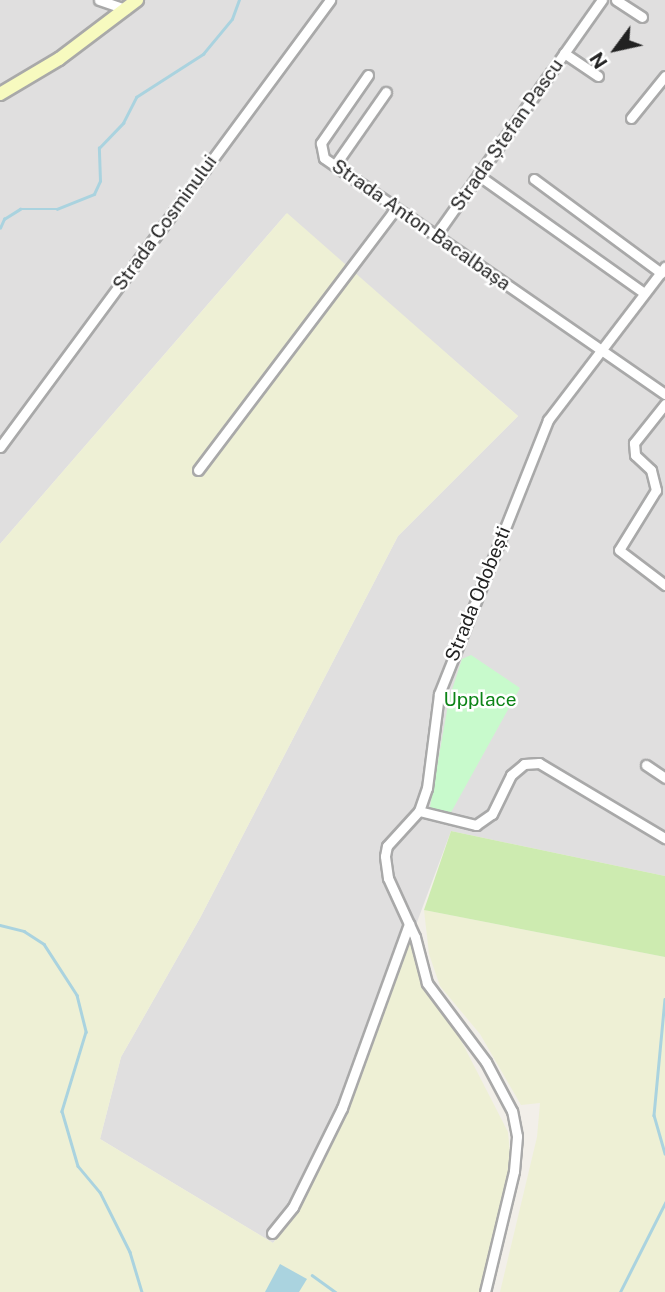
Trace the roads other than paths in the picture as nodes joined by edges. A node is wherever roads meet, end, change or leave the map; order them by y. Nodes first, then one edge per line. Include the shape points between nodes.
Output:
1 (99, 0) edge
2 (137, 0) edge
3 (330, 0) edge
4 (602, 0) edge
5 (616, 0) edge
6 (125, 9) junction
7 (642, 16) dead end
8 (564, 53) junction
9 (368, 75) dead end
10 (597, 76) dead end
11 (665, 76) edge
12 (386, 92) dead end
13 (0, 94) edge
14 (631, 118) dead end
15 (335, 165) junction
16 (478, 176) junction
17 (534, 179) dead end
18 (396, 208) junction
19 (436, 235) junction
20 (663, 270) edge
21 (644, 293) junction
22 (601, 348) junction
23 (665, 394) edge
24 (665, 404) edge
25 (0, 447) edge
26 (198, 470) dead end
27 (665, 586) edge
28 (646, 765) dead end
29 (665, 778) edge
30 (419, 811) junction
31 (665, 838) edge
32 (409, 923) junction
33 (272, 1233) dead end
34 (485, 1292) edge

1 - 6 street
2 - 6 main road
3 - 25 street, Strada Cosminului
4 - 8 street, Strada Ștefan Pascu
5 - 7 street
6 - 13 main road via 59,59
8 - 10 street
8 - 16 street, Strada Ștefan Pascu
9 - 15 street, Strada Anton Bacalbașa via 321,143 321,153
11 - 14 street
12 - 15 street
15 - 18 street, Strada Anton Bacalbașa
16 - 19 street, Strada Ștefan Pascu
16 - 21 street
17 - 20 street
18 - 19 street, Strada Anton Bacalbașa
18 - 26 street
19 - 22 street, Strada Anton Bacalbașa
20 - 21 street, Strada Odobești
21 - 22 street, Strada Odobești
22 - 23 street, Strada Anton Bacalbașa
22 - 30 street, Strada Odobești via 548,421 480,587 439,694 427,788
24 - 27 street via 634,443 635,455 651,470 656,490 622,542 620,553
28 - 29 street
30 - 31 street via 476,825 492,814 511,775 524,764 540,763
30 - 32 street, Strada Odobești via 387,846 384,856 388,878
32 - 33 street via 342,1108 293,1207
32 - 34 street, Strada Odobești via 427,983 486,1062 515,1127 514,1171

